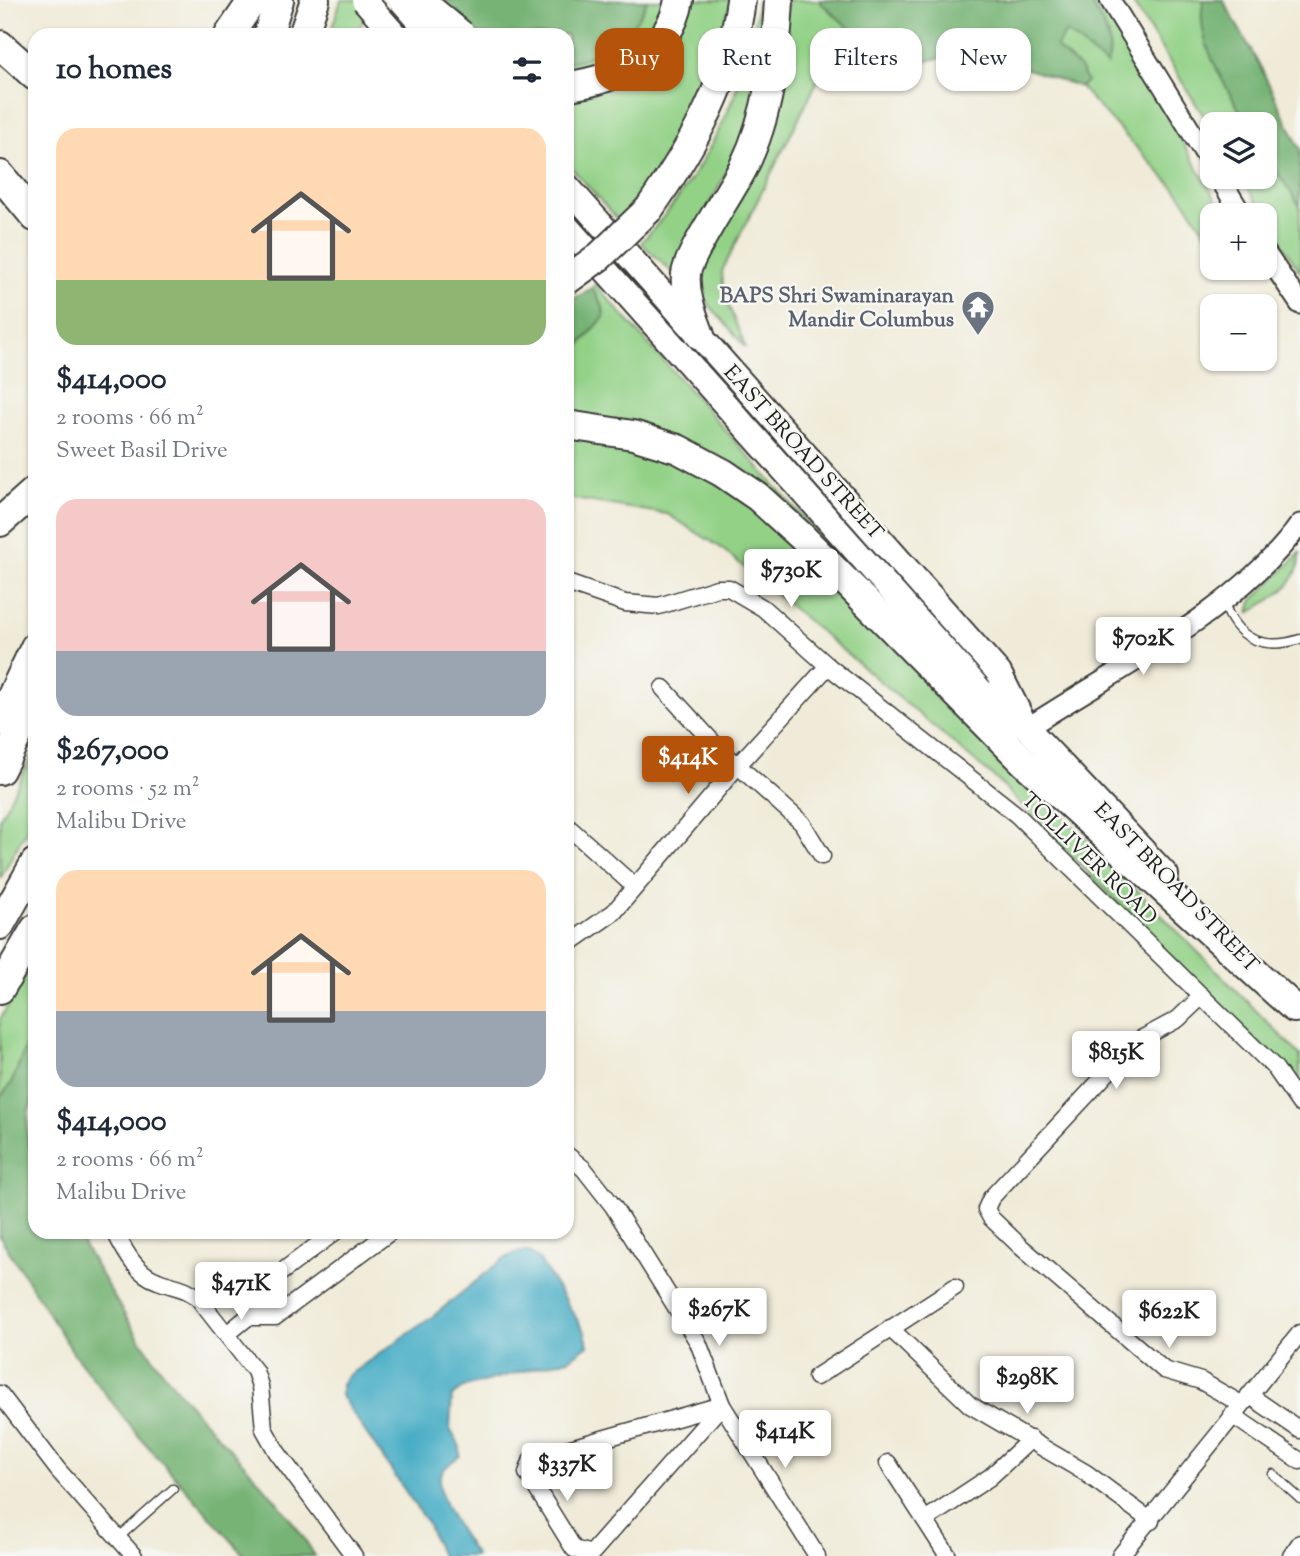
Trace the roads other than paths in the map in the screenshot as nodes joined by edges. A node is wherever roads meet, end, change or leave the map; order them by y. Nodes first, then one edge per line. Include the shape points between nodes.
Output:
1 (253, 0) edge
2 (279, 0) edge
3 (315, 0) edge
4 (364, 0) edge
5 (393, 0) edge
6 (401, 0) edge
7 (419, 0) edge
8 (426, 0) edge
9 (679, 0) edge
10 (741, 0) edge
11 (779, 0) edge
12 (1110, 0) edge
13 (234, 28) edge
14 (270, 28) edge
15 (305, 28) edge
16 (384, 28) edge
17 (389, 28) edge
18 (416, 28) edge
19 (426, 28) edge
20 (453, 28) edge
21 (0, 45) edge
22 (28, 70) edge
23 (574, 85) edge
24 (1200, 146) edge
25 (0, 175) edge
26 (574, 194) edge
27 (28, 209) edge
28 (574, 235) edge
29 (1277, 270) edge
30 (574, 275) edge
31 (1300, 304) edge
32 (700, 335) junction
33 (574, 426) edge
34 (28, 497) edge
35 (0, 522) edge
36 (1300, 524) edge
37 (574, 585) edge
38 (1224, 602) junction
39 (1300, 639) edge
40 (28, 662) edge
41 (828, 666) junction
42 (663, 688) dead end
43 (28, 715) edge
44 (0, 721) edge
45 (1027, 728) junction
46 (739, 764) junction
47 (0, 770) edge
48 (574, 832) edge
49 (822, 856) dead end
50 (28, 875) edge
51 (635, 887) junction
52 (0, 925) edge
53 (574, 940) edge
54 (28, 941) edge
55 (0, 989) edge
56 (1202, 996) junction
57 (1297, 1012) edge
58 (1300, 1104) edge
59 (574, 1161) edge
60 (119, 1239) edge
61 (326, 1239) edge
62 (379, 1239) edge
63 (955, 1287) dead end
64 (248, 1317) junction
65 (890, 1328) junction
66 (1300, 1333) edge
67 (227, 1334) junction
68 (816, 1377) dead end
69 (0, 1394) edge
70 (722, 1405) junction
71 (1240, 1405) junction
72 (1300, 1430) edge
73 (1031, 1439) junction
74 (1300, 1461) edge
75 (888, 1463) dead end
76 (1273, 1474) dead end
77 (173, 1489) dead end
78 (1300, 1499) edge
79 (925, 1520) junction
80 (1151, 1521) junction
81 (118, 1538) junction
82 (1300, 1543) edge
83 (590, 1555) edge
84 (134, 1556) edge
85 (354, 1556) edge
86 (817, 1556) edge
87 (948, 1556) edge
88 (1120, 1556) edge
89 (1291, 1556) edge

1 - 13 highway
2 - 14 highway
3 - 15 highway
4 - 17 main road, bridge
5 - 16 highway
6 - 19 main road, bridge
7 - 20 highway, bridge
8 - 18 highway
9 - 23 highway via 670,23 643,58 601,80
10 - 30 highway, bridge via 719,89 689,152 649,209
11 - 32 highway via 775,54 757,132 746,163 686,271 691,311
12 - 24 street
21 - 22 highway
25 - 27 highway
26 - 32 main road, EAST BROAD STREET
28 - 45 main road, EAST BROAD STREET via 980,690
29 - 31 street
32 - 45 main road, EAST BROAD STREET via 999,673
33 - 57 highway via 633,435 678,449 758,498 1024,762
34 - 35 highway
36 - 38 street via 1261,571
37 - 41 street, TOLLIVER ROAD via 625,603 659,606 729,588 762,608
38 - 39 lane via 1238,632 1263,645
38 - 45 street
40 - 44 highway
41 - 46 street
41 - 56 street, TOLLIVER ROAD via 1017,815
42 - 46 street via 695,725
43 - 47 highway
45 - 57 main road, EAST BROAD STREET
46 - 49 street via 802,823
46 - 51 street
48 - 51 street
50 - 52 highway
51 - 53 street via 614,912
54 - 55 highway
56 - 58 street, TOLLIVER ROAD via 1275,1068
56 - 71 street via 1164,1029 1138,1041 991,1198 986,1209 1020,1246 1164,1370 1201,1381
59 - 70 street via 613,1206 686,1322
60 - 67 street via 138,1268 158,1282 190,1291
61 - 64 street via 256,1291
62 - 64 street via 275,1317
63 - 65 street
64 - 67 street
65 - 68 street
65 - 73 street via 970,1405
66 - 71 street
67 - 85 street via 260,1386 264,1429
69 - 81 street
70 - 83 street
70 - 83 street via 532,1459 527,1473 574,1549
70 - 86 street
71 - 72 street
71 - 74 street
71 - 80 street
73 - 79 street via 990,1477
73 - 80 street
75 - 79 street
76 - 78 lane
77 - 81 lane
79 - 87 street
80 - 88 street
81 - 84 street
82 - 89 street

